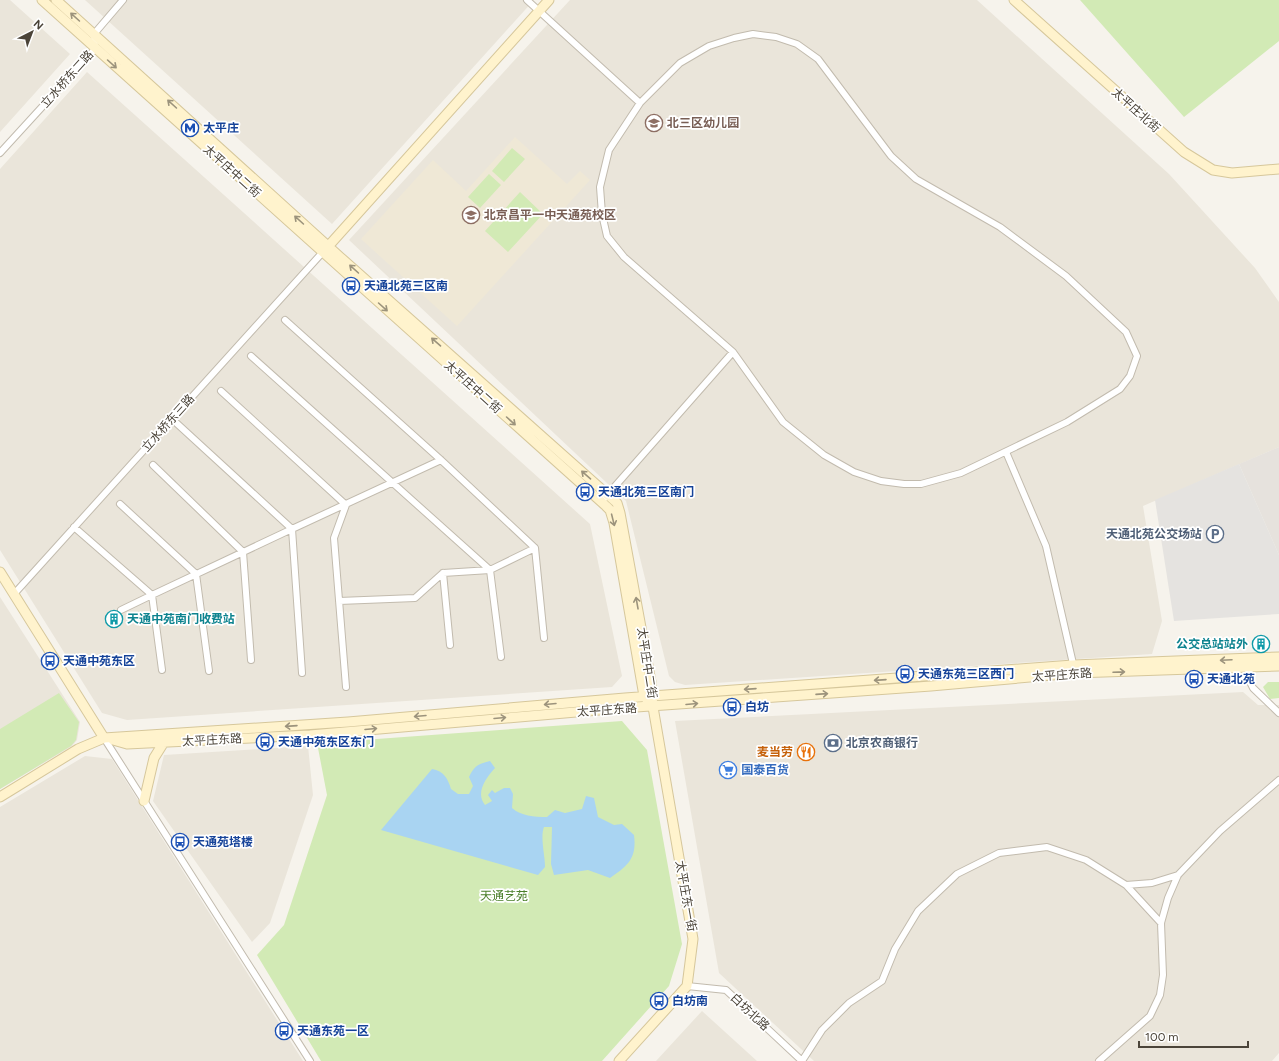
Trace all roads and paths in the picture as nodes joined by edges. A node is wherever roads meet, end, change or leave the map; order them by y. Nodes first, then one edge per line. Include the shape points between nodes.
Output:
1 (42, 0) edge
2 (56, 0) edge
3 (123, 0) edge
4 (527, 0) edge
5 (548, 0) edge
6 (1014, 0) edge
7 (539, 11) junction
8 (94, 34) junction
9 (95, 48) junction
10 (640, 103) junction
11 (0, 153) edge
12 (1279, 169) edge
13 (325, 250) junction
14 (286, 320) dead end
15 (733, 352) junction
16 (251, 356) dead end
17 (221, 391) dead end
18 (172, 419) junction
19 (1006, 452) junction
20 (442, 460) junction
21 (153, 465) dead end
22 (392, 484) junction
23 (605, 498) junction
24 (120, 504) dead end
25 (346, 505) junction
26 (74, 527) junction
27 (292, 529) junction
28 (535, 548) junction
29 (243, 552) junction
30 (490, 570) junction
31 (0, 572) edge
32 (443, 573) junction
33 (196, 574) junction
34 (14, 594) junction
35 (152, 595) junction
36 (339, 601) junction
37 (121, 610) dead end
38 (544, 638) dead end
39 (450, 645) dead end
40 (501, 657) dead end
41 (1279, 657) edge
42 (250, 660) dead end
43 (1248, 663) junction
44 (1279, 666) edge
45 (1074, 669) junction
46 (162, 670) dead end
47 (209, 670) dead end
48 (302, 673) dead end
49 (346, 687) dead end
50 (649, 696) junction
51 (653, 707) junction
52 (1279, 713) edge
53 (104, 738) junction
54 (164, 742) junction
55 (1279, 780) edge
56 (0, 798) edge
57 (144, 801) junction
58 (1178, 875) junction
59 (1126, 885) junction
60 (1161, 923) junction
61 (686, 986) junction
62 (310, 1061) edge
63 (619, 1061) edge
64 (802, 1061) edge
65 (1099, 1061) edge

1 - 9 main road, 太平庄中二街
8 -> 2 main road, 太平庄中二街
3 - 8 street, 立水桥东二路
4 - 7 street
5 - 7 main road
6 - 12 main road, 太平庄北街 via 1184,152 1213,170 1232,173
7 - 10 street
7 - 13 main road
8 - 9 street, 立水桥东二路
13 -> 8 main road, 太平庄中二街
9 - 11 street, 立水桥东二路
9 -> 13 main road, 太平庄中二街
10 - 15 street via 609,150 600,187 607,236 624,257
10 - 19 street via 680,62 709,46 754,34 776,37 797,44 818,59 891,156 916,179 1000,227 1066,276 1126,332 1137,356 1130,376 1120,389 1067,422
13 - 18 street, 立水桥东三路
13 - 23 main road, 太平庄中二街
14 - 20 street
15 - 19 street via 783,422 824,455 854,472 881,481 921,484 961,472
15 - 23 street
16 - 22 street
17 - 25 street
18 - 26 street, 立水桥东三路
18 - 27 street
19 - 45 street via 1046,546
20 - 22 street
20 - 28 street
21 - 29 street
22 - 25 street
22 - 30 street
23 - 50 main road, 太平庄中二街 via 617,503 620,513
24 - 33 street
25 - 27 street
25 - 36 street via 334,538
26 - 34 street, 立水桥东三路
26 - 35 street
27 - 29 street
27 - 48 street
28 - 30 street
28 - 38 street
29 - 33 street
29 - 42 street
30 - 32 street
30 - 40 street
31 - 34 main road
32 - 36 street via 415,598
32 - 39 street
33 - 35 street
33 - 47 street
34 - 53 main road
35 - 37 street
35 - 46 street
36 - 49 street
41 - 43 main road, 太平庄东路
43 - 44 main road, 太平庄东路
43 - 45 main road, 太平庄东路
43 - 52 street via 1252,688
45 -> 50 main road, 太平庄东路
51 -> 45 main road, 太平庄东路
50 - 51 main road, 太平庄中二街
50 -> 53 main road, 太平庄东路 via 348,722
54 -> 51 main road, 太平庄东路 via 310,735
51 - 61 main road, 太平庄东一街 via 693,939
53 - 54 main road, 太平庄东路 via 127,744
53 - 56 main road, 太平庄东路 via 78,750
53 - 57 street
54 - 57 main road via 154,758
55 - 58 street via 1220,832
57 - 62 street
58 - 59 street via 1152,883
58 - 60 street
59 - 60 street
59 - 64 street via 1086,860 1047,847 999,853 957,874 918,911 895,949 882,981 849,1003 822,1030
60 - 65 street via 1163,975 1160,995 1150,1016
61 - 63 main road
61 - 64 street, 白坊北路 via 726,990

